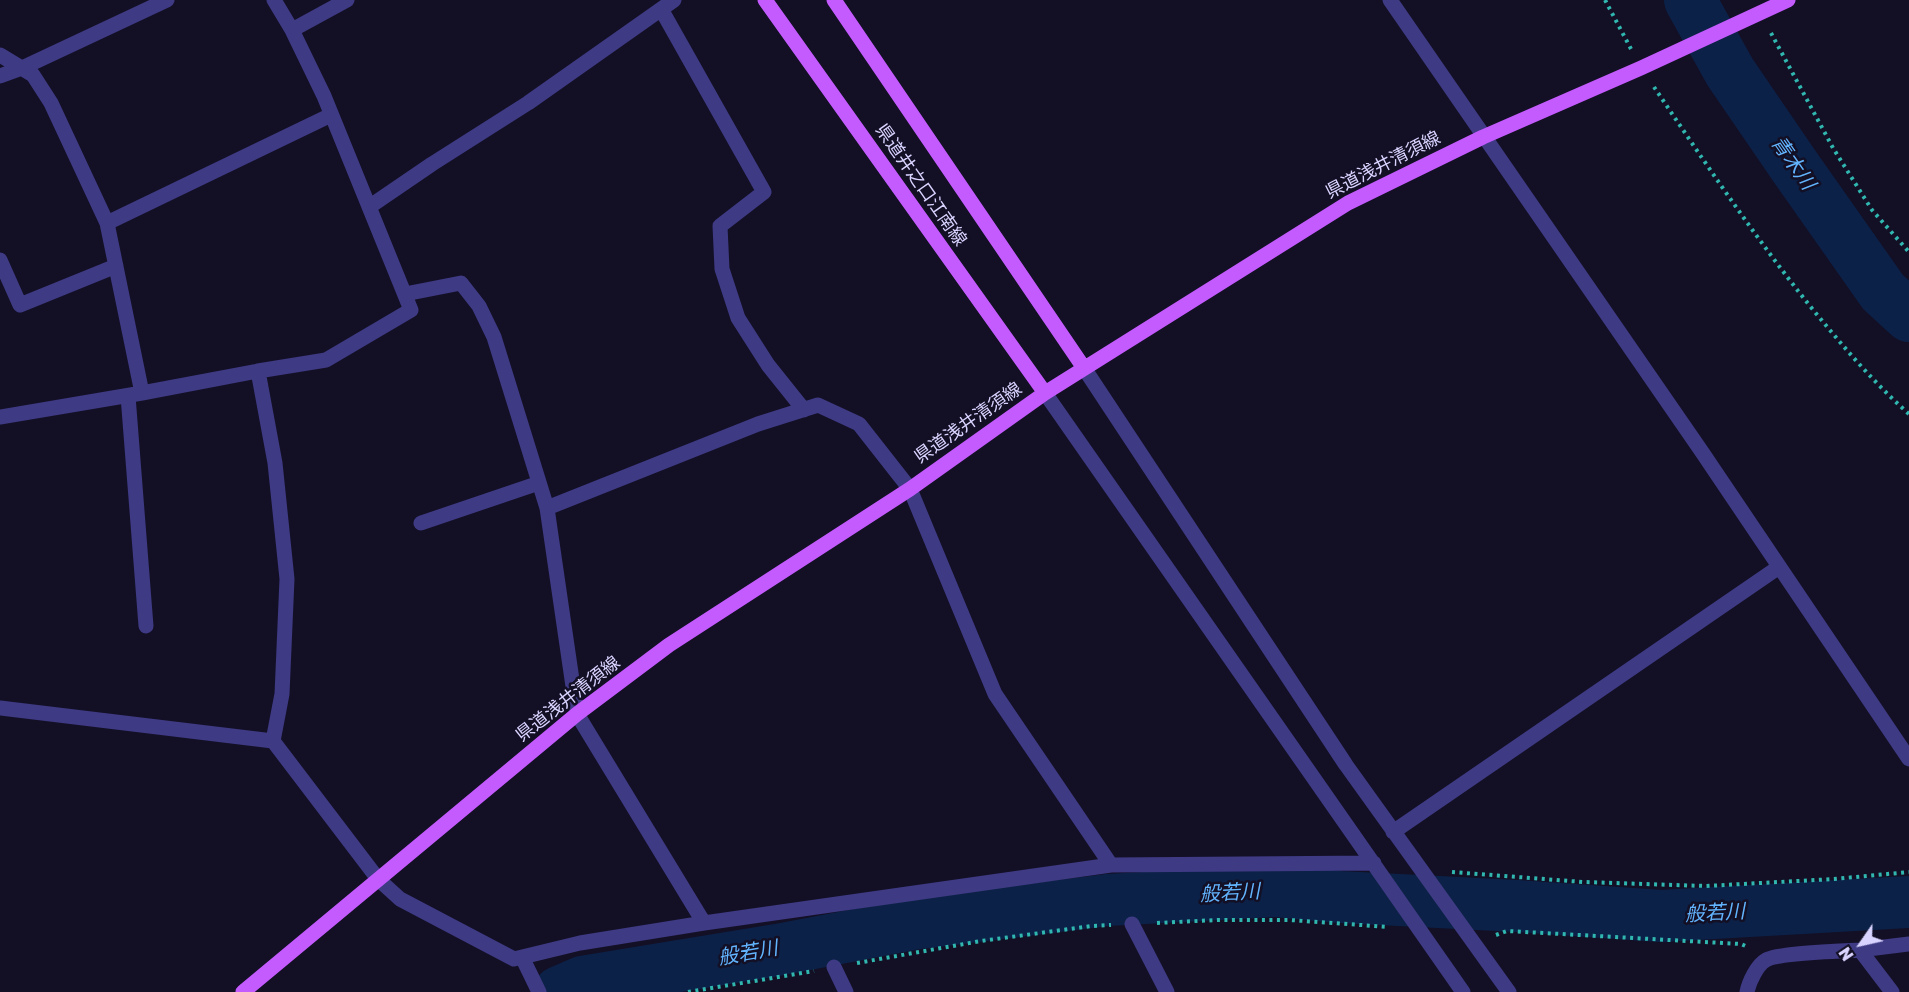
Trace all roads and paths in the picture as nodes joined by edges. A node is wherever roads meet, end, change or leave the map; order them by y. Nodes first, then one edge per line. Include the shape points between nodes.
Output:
1 (167, 0) edge
2 (274, 0) edge
3 (347, 0) edge
4 (674, 0) edge
5 (765, 0) edge
6 (834, 0) edge
7 (1390, 0) edge
8 (1605, 0) edge
9 (1788, 0) edge
10 (661, 9) junction
11 (1760, 13) junction
12 (292, 30) junction
13 (0, 56) edge
14 (22, 68) junction
15 (1641, 68) junction
16 (0, 76) edge
17 (331, 115) junction
18 (1483, 137) junction
19 (369, 207) junction
20 (107, 223) junction
21 (1909, 252) edge
22 (0, 260) edge
23 (116, 266) junction
24 (405, 294) junction
25 (1084, 368) junction
26 (258, 370) junction
27 (1045, 393) junction
28 (135, 394) junction
29 (804, 410) junction
30 (1909, 414) edge
31 (0, 417) edge
32 (539, 483) junction
33 (910, 489) junction
34 (547, 508) junction
35 (421, 523) dead end
36 (1779, 567) junction
37 (146, 626) dead end
38 (0, 708) edge
39 (578, 714) junction
40 (273, 741) junction
41 (1909, 759) edge
42 (1393, 832) junction
43 (1374, 863) junction
44 (1111, 864) junction
45 (1909, 872) edge
46 (1424, 875) junction
47 (378, 879) junction
48 (704, 923) junction
49 (1132, 924) junction
50 (1416, 924) junction
51 (1473, 944) junction
52 (1909, 944) edge
53 (1860, 950) junction
54 (522, 957) junction
55 (1766, 960) junction
56 (834, 967) junction
57 (243, 992) edge
58 (539, 992) edge
59 (688, 992) edge
60 (846, 992) edge
61 (1167, 992) edge
62 (1463, 992) edge
63 (1509, 992) edge
64 (1747, 992) edge
65 (1892, 992) edge

1 - 14 street
2 - 12 street
3 - 12 street
4 - 10 street
5 - 27 main road, 県道井之口江南線
6 - 25 main road, 県道井之口江南線
7 - 18 street
8 - 15 path
9 - 11 main road, 県道浅井清須線
10 - 19 street via 528,103
10 - 29 street via 764,192 720,226 722,269 738,318 768,365
11 - 15 main road, 県道浅井清須線
11 - 21 path via 1833,148 1872,210
12 - 17 street
13 - 14 street
14 - 16 street
14 - 20 street via 33,75 51,103
15 - 18 main road, 県道浅井清須線
15 - 30 path via 1798,291 1849,354
17 - 19 street
17 - 20 street
18 - 25 main road, 県道浅井清須線 via 1348,203
18 - 36 street
19 - 24 street
20 - 23 street
22 - 23 street via 20,305
23 - 28 street
24 - 26 street via 411,310 326,360
24 - 32 street via 461,283 479,306 494,337
25 - 27 main road, 県道浅井清須線
25 - 42 street
26 - 28 street
26 - 40 street via 275,463 287,579 282,694
27 - 33 main road, 県道浅井清須線
27 - 43 street
28 - 31 street
28 - 37 street
29 - 33 street via 818,405 859,424
29 - 34 street via 758,424
32 - 34 street
32 - 35 street
33 - 39 main road, 県道浅井清須線 via 669,645
33 - 44 street via 995,694
34 - 39 street
36 - 41 street
36 - 42 street
38 - 40 street
39 - 47 main road, 県道浅井清須線
39 - 48 street
40 - 47 street
42 - 46 street
43 - 44 street
43 - 50 street
44 - 48 street
45 - 46 path via 1706,886 1583,882 1499,874
46 - 51 street
47 - 54 street via 400,899 514,959
47 - 57 main road, 県道浅井清須線
48 - 54 street via 580,943
49 - 50 path via 1217,920
49 - 56 path via 981,941
49 - 61 street
50 - 62 street
51 - 55 path via 1507,931 1741,944
51 - 63 street
52 - 53 street
53 - 55 street
53 - 65 street
54 - 58 street
55 - 64 street via 1750,980
56 - 59 path
56 - 60 street

